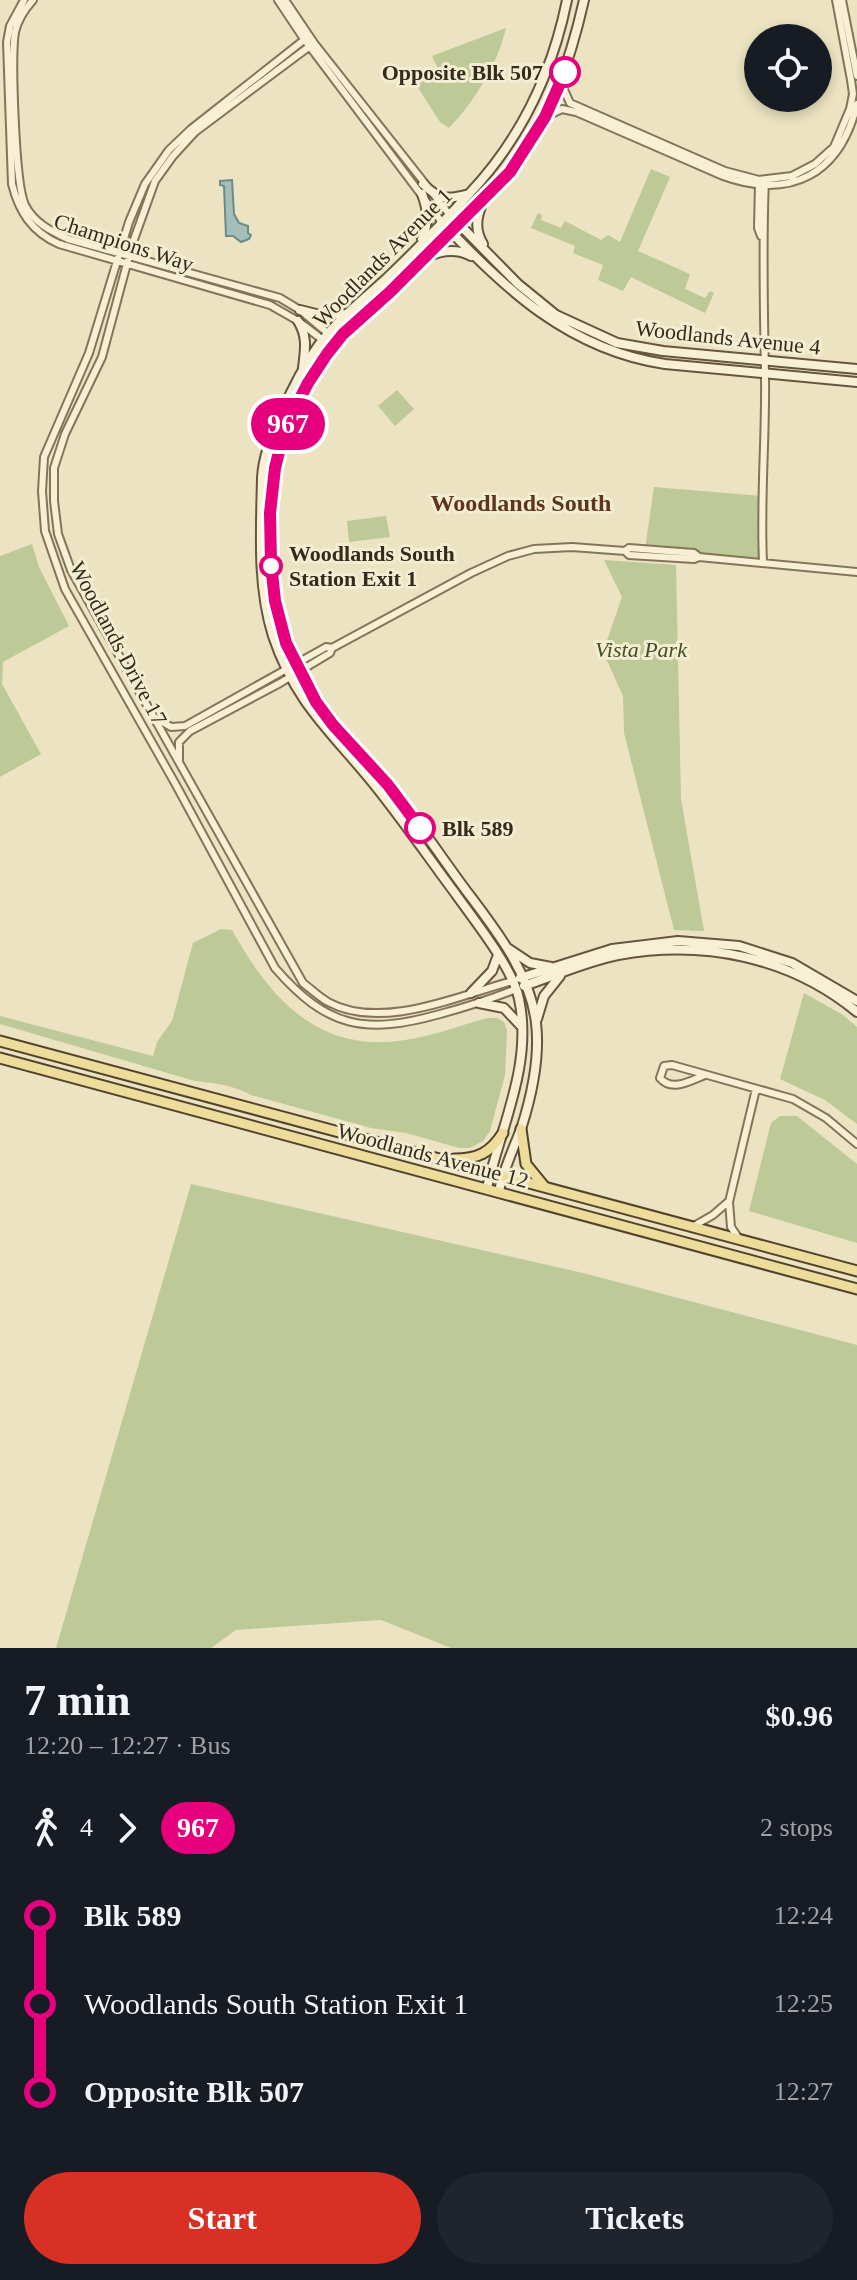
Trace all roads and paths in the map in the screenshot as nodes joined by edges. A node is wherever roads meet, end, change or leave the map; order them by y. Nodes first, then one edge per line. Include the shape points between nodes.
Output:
1 (24, 0) edge
2 (33, 0) edge
3 (278, 0) edge
4 (285, 0) edge
5 (567, 0) edge
6 (584, 0) edge
7 (836, 0) edge
8 (842, 0) edge
9 (309, 41) junction
10 (857, 76) edge
11 (561, 83) junction
12 (857, 104) edge
13 (545, 117) junction
14 (762, 183) junction
15 (422, 189) junction
16 (470, 194) junction
17 (486, 196) junction
18 (445, 218) junction
19 (454, 228) junction
20 (420, 243) junction
21 (120, 252) junction
22 (130, 255) junction
23 (492, 258) junction
24 (423, 259) junction
25 (479, 260) junction
26 (118, 262) junction
27 (127, 264) junction
28 (391, 273) junction
29 (406, 275) junction
30 (300, 310) junction
31 (348, 314) junction
32 (298, 321) junction
33 (326, 336) junction
34 (335, 344) junction
35 (763, 361) junction
36 (303, 369) junction
37 (857, 369) edge
38 (765, 375) junction
39 (857, 382) edge
40 (763, 562) junction
41 (857, 572) edge
42 (298, 668) junction
43 (288, 674) junction
44 (150, 713) junction
45 (182, 770) junction
46 (435, 848) junction
47 (442, 876) junction
48 (508, 948) junction
49 (498, 955) junction
50 (561, 970) junction
51 (524, 982) junction
52 (514, 985) junction
53 (471, 993) junction
54 (857, 1001) edge
55 (479, 1003) junction
56 (857, 1012) edge
57 (536, 1023) junction
58 (522, 1026) junction
59 (0, 1041) edge
60 (0, 1058) edge
61 (705, 1075) junction
62 (756, 1089) junction
63 (521, 1129) junction
64 (503, 1133) junction
65 (857, 1144) edge
66 (443, 1160) junction
67 (491, 1173) junction
68 (503, 1176) junction
69 (544, 1187) junction
70 (487, 1188) junction
71 (499, 1191) junction
72 (729, 1202) junction
73 (692, 1227) junction
74 (739, 1239) junction
75 (857, 1271) edge
76 (857, 1289) edge

1 - 26 street, Champions Way via 7,42 16,201 42,235
2 - 21 street, Champions Way via 21,16 14,44 18,178 25,206 56,233
3 - 9 street
4 - 9 street
5 - 16 street, Woodlands Avenue 1 via 539,92
6 - 11 street, Woodlands Avenue 1
7 - 14 street via 853,94 845,124 834,147 815,164
8 - 10 street
9 - 15 street
9 - 21 street, Woodlands Drive 17 via 169,150 135,202
9 - 22 street, Woodlands Drive 17 via 195,132 173,156 147,198
11 - 13 street, Woodlands Avenue 1
11 - 14 street via 570,103
12 - 14 street via 840,150 824,166 796,181
13 - 14 street via 572,110 723,176
13 - 17 street, Woodlands Avenue 1 via 510,172
14 - 35 street via 758,228
15 - 16 street via 442,199
15 - 18 street
15 - 20 street via 427,226
16 - 18 street, Woodlands Avenue 1
17 - 19 street, Woodlands Avenue 1
17 - 23 street via 477,233
18 - 19 street, Woodlands Avenue 4
18 - 20 street, Woodlands Avenue 1
19 - 23 street, Woodlands Avenue 4
19 - 24 street, Woodlands Avenue 1
19 - 25 street, Woodlands Avenue 4
20 - 28 street, Woodlands Avenue 1
21 - 22 street, Champions Way
21 - 26 street, Woodlands Drive 17
22 - 27 street, Woodlands Drive 17
22 - 30 street, Champions Way via 280,298
23 - 35 street, Woodlands Avenue 4 via 556,315 617,343
24 - 25 street via 456,250
24 - 29 street, Woodlands Avenue 1
25 - 38 street, Woodlands Avenue 4 via 535,311 594,344 647,362
26 - 27 street, Champions Way
26 - 55 street, Woodlands Drive 17 via 89,353 44,457 45,531 65,589 275,968 293,989 330,1016 363,1025 400,1024
27 - 32 street, Champions Way via 270,305
27 - 44 street, Woodlands Drive 17 via 102,357 56,456 54,501 58,534 71,570
28 - 29 street
28 - 31 street, Woodlands Avenue 1
29 - 34 street, Woodlands Avenue 1
30 - 31 street
30 - 33 street, Champions Way
31 - 33 street, Woodlands Avenue 1
32 - 33 street, Champions Way
32 - 36 street via 306,341
33 - 34 street, Champions Way
33 - 36 street, Woodlands Avenue 1
34 - 42 street, Woodlands Avenue 1 via 292,414 275,468 270,513 275,601
35 - 37 street, Woodlands Avenue 4
35 - 38 street
36 - 43 street, Woodlands Avenue 1 via 271,436 262,473 266,604
38 - 39 street, Woodlands Avenue 4
38 - 40 street
40 - 41 street
40 - 42 street via 629,548 534,549 508,556
42 - 43 street
42 - 46 street, Woodlands Avenue 1 via 333,725 388,785
43 - 44 street via 185,726 171,727
43 - 45 street via 184,735 177,753
43 - 47 street, Woodlands Avenue 1 via 317,719
44 - 45 street, Woodlands Drive 17
45 - 53 street, Woodlands Drive 17 via 303,983 328,1002 377,1014
46 - 47 street
46 - 48 street, Woodlands Avenue 1
47 - 49 street, Woodlands Avenue 1
48 - 50 street via 530,963
48 - 51 street, Woodlands Avenue 1
49 - 52 street, Woodlands Avenue 1
49 - 53 street via 492,971
50 - 51 street
50 - 54 street via 612,949 678,941 739,946 807,970
50 - 56 street via 615,955 671,948 735,953 803,977
50 - 57 street via 540,1002
51 - 52 street
51 - 57 street, Woodlands Avenue 1
52 - 53 street, Woodlands Drive 17
52 - 55 street, Woodlands Drive 17
52 - 58 street, Woodlands Avenue 1
55 - 58 street via 504,1008
57 - 63 street, Woodlands Avenue 1 via 533,1077
58 - 64 street, Woodlands Avenue 1 via 520,1064
59 - 66 main road, Woodlands Avenue 12
60 - 70 main road, Woodlands Avenue 12
61 - 61 street via 679,1085 660,1078 664,1066 672,1065
61 - 62 street
62 - 65 street via 810,1107
62 - 72 street
63 - 68 street, Woodlands Avenue 1
63 - 69 main road via 526,1164
64 - 66 main road via 484,1155
64 - 67 street, Woodlands Avenue 1
66 - 67 main road, Woodlands Avenue 12
67 - 68 main road, Woodlands Avenue 12
67 - 70 street, Woodlands Avenue 1
68 - 69 main road, Woodlands Avenue 12
68 - 71 street, Woodlands Avenue 1
69 - 73 main road, Woodlands Avenue 12
70 - 71 main road, Woodlands Avenue 12
71 - 76 main road, Woodlands Avenue 12
72 - 73 street
72 - 74 street via 731,1227
73 - 74 main road, Woodlands Avenue 12
74 - 75 main road, Woodlands Avenue 12

